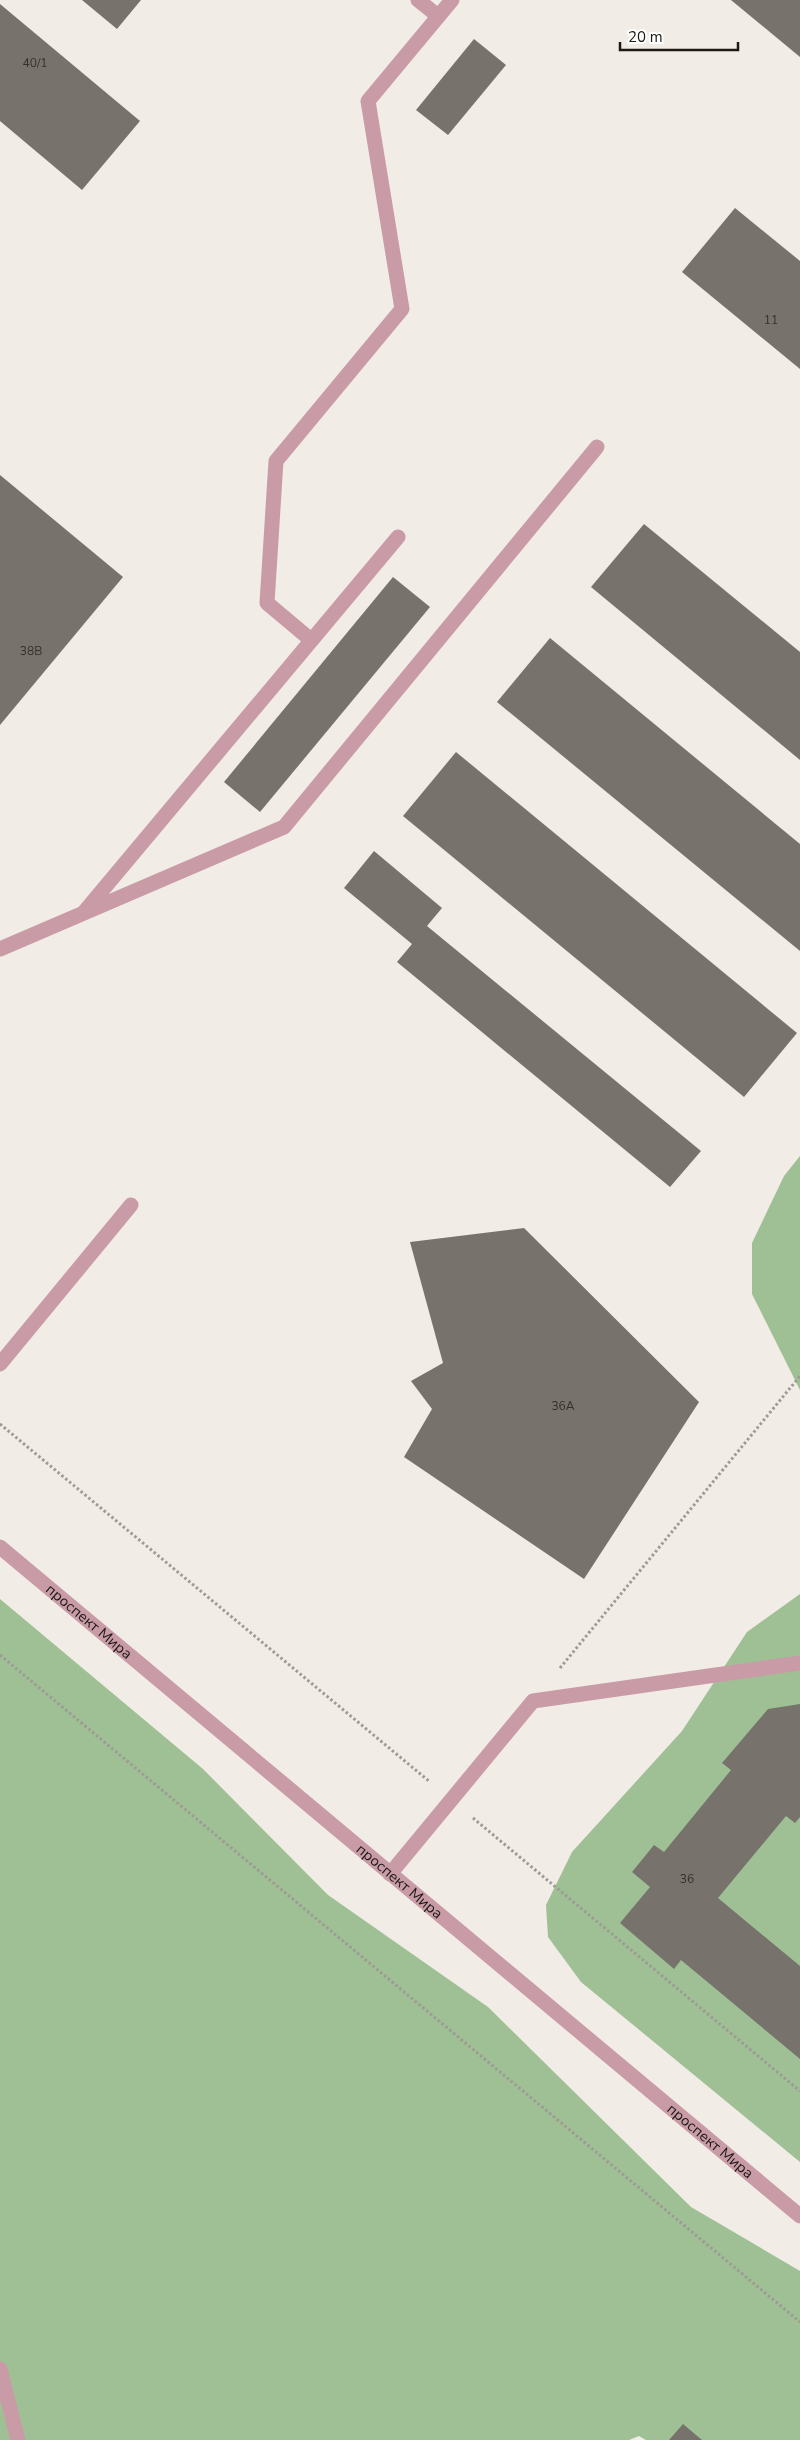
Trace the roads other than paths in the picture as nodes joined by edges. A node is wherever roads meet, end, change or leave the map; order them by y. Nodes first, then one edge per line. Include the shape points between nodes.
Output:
1 (418, 0) edge
2 (452, 0) edge
3 (438, 16) junction
4 (597, 447) dead end
5 (398, 537) dead end
6 (311, 640) junction
7 (82, 914) junction
8 (0, 949) edge
9 (131, 1205) dead end
10 (0, 1364) edge
11 (0, 1547) edge
12 (800, 1663) edge
13 (390, 1874) junction
14 (800, 2216) edge
15 (0, 2369) edge
16 (18, 2440) edge

1 - 3 street
2 - 3 street
3 - 6 street via 368,101 402,308 276,461 267,603
4 - 7 street via 284,827
5 - 6 street
6 - 7 street
7 - 8 street
9 - 10 street
11 - 13 street, проспект Мира
12 - 13 street via 533,1701
13 - 14 street, проспект Мира
15 - 16 street

